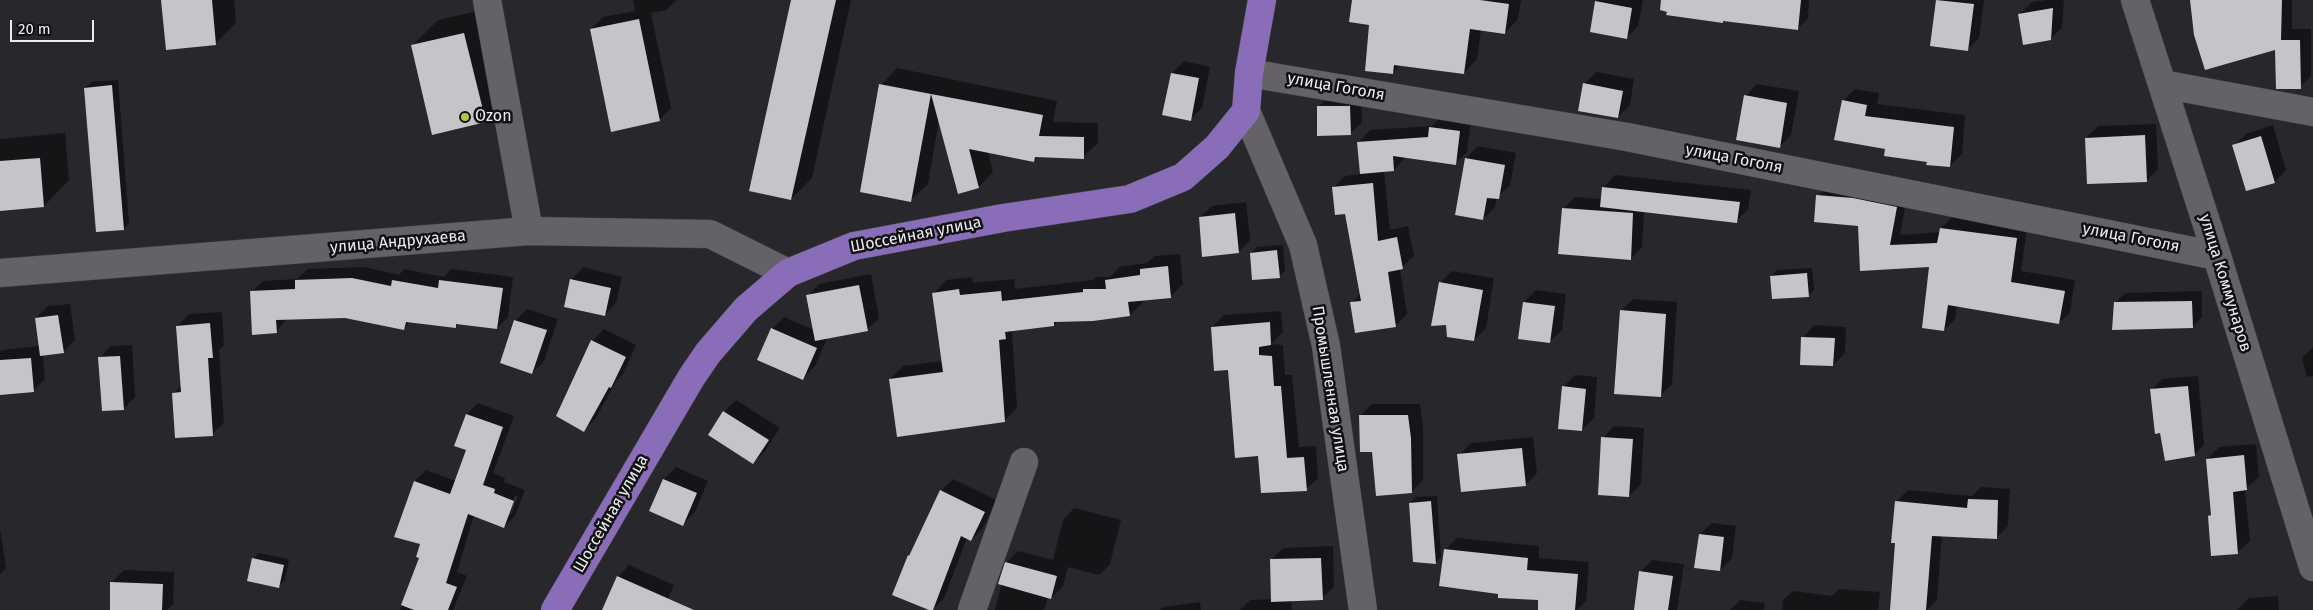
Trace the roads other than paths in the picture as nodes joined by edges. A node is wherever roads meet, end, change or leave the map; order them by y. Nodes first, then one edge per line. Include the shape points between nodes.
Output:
1 (487, 0) edge
2 (1262, 0) edge
3 (2135, 0) edge
4 (1249, 72) junction
5 (2162, 84) junction
6 (1246, 111) junction
7 (2313, 112) edge
8 (529, 231) junction
9 (2217, 256) junction
10 (0, 273) edge
11 (788, 273) junction
12 (1024, 462) dead end
13 (2306, 526) edge
14 (2313, 567) edge
15 (555, 610) edge
16 (972, 610) edge
17 (1363, 610) edge

1 - 8 street
2 - 4 main road, Промышленная улица
3 - 5 street, улица Коммунаров
4 - 6 main road, Промышленная улица
4 - 9 street, улица Гоголя via 1627,137
5 - 7 street
5 - 9 street, улица Коммунаров
6 - 11 main road, Шоссейная улица via 1217,147 1183,177 1130,199 854,246
6 - 17 street, Промышленная улица via 1303,246 1326,346
8 - 10 street, улица Андрухаева
8 - 11 street, улица Андрухаева via 710,234
9 - 13 street, улица Коммунаров
11 - 15 main road, Шоссейная улица via 746,309 690,378
12 - 16 street
13 - 14 street, улица Коммунаров

